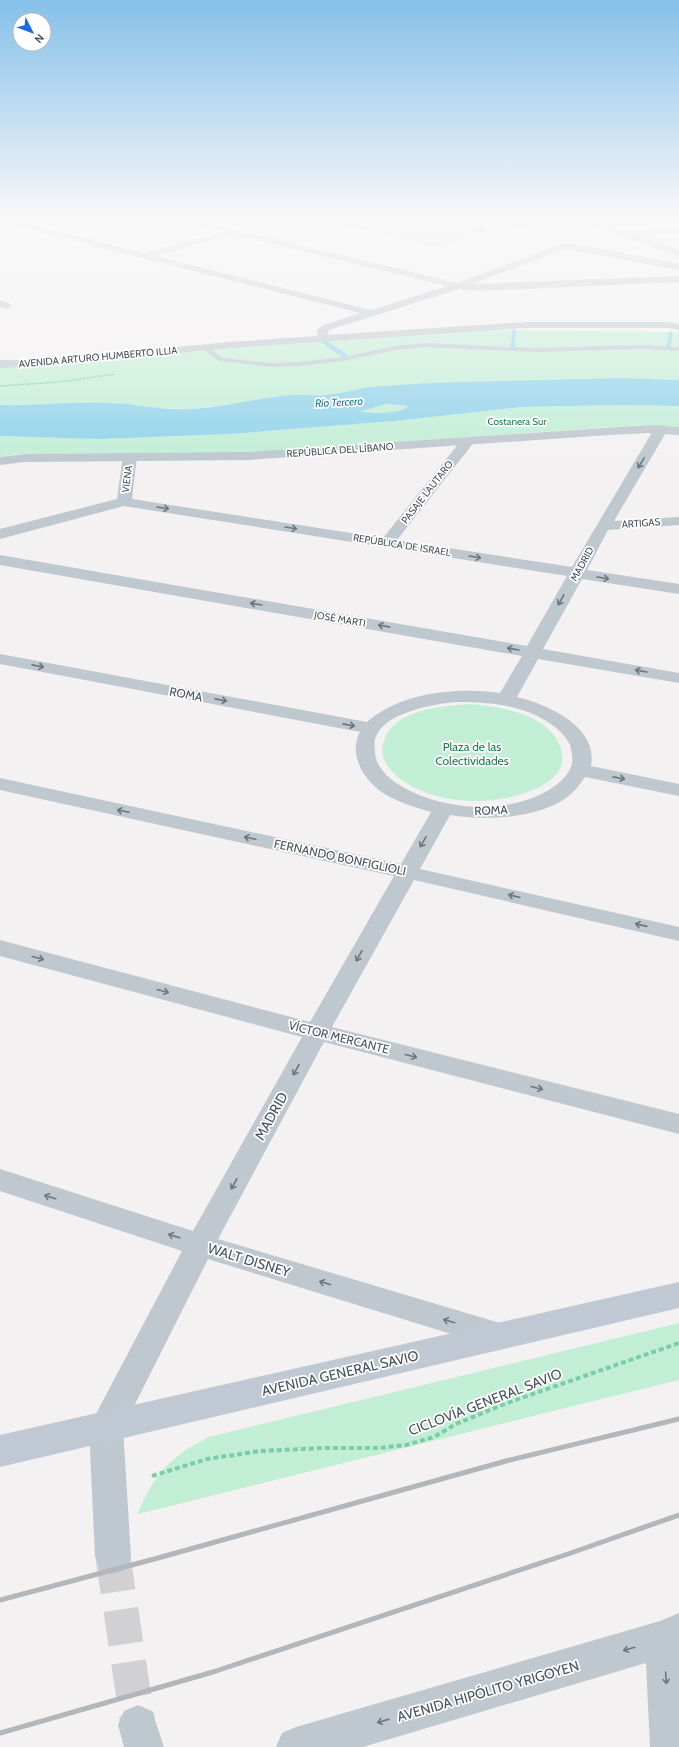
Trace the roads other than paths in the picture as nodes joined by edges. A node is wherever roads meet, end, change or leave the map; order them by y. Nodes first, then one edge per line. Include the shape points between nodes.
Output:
1 (326, 302) edge
2 (408, 302) edge
3 (371, 313) junction
4 (679, 328) edge
5 (323, 339) junction
6 (204, 347) junction
7 (679, 349) edge
8 (0, 364) edge
9 (661, 430) junction
10 (679, 431) edge
11 (468, 441) junction
12 (130, 456) junction
13 (0, 461) edge
14 (124, 502) junction
15 (679, 521) edge
16 (603, 526) junction
17 (0, 534) edge
18 (387, 543) junction
19 (0, 560) edge
20 (576, 574) junction
21 (679, 589) edge
22 (532, 652) junction
23 (0, 659) edge
24 (679, 678) edge
25 (506, 700) junction
26 (372, 729) junction
27 (580, 770) junction
28 (0, 784) edge
29 (679, 790) edge
30 (443, 809) junction
31 (406, 872) junction
32 (679, 934) edge
33 (0, 948) edge
34 (317, 1032) junction
35 (679, 1124) edge
36 (0, 1180) edge
37 (200, 1245) junction
38 (679, 1295) edge
39 (500, 1336) junction
40 (106, 1427) junction
41 (0, 1451) edge
42 (114, 1557) tunnel mouth
43 (671, 1636) edge
44 (296, 1747) edge
45 (670, 1747) edge

1 - 3 street
2 - 3 street
3 - 5 street via 325,328 322,333
4 - 5 street, AVENIDA ARTURO HUMBERTO ILLIA via 672,331 534,330 506,327
5 - 6 street, AVENIDA ARTURO HUMBERTO ILLIA
6 - 7 lane via 221,360 271,365 317,363 395,348 426,346 534,350 636,347
6 - 8 street, AVENIDA ARTURO HUMBERTO ILLIA via 43,364
9 - 10 street, REPÚBLICA DEL LÍBANO
9 - 11 street, REPÚBLICA DEL LÍBANO via 608,431
9 -> 16 street, MADRID
11 - 12 street, REPÚBLICA DEL LÍBANO via 248,456
11 - 18 street, PASAJE LAUTARO
12 - 13 street, REPÚBLICA DEL LÍBANO via 24,458
12 - 14 street, VIENA
14 - 17 street
14 -> 18 street, REPÚBLICA DE ISRAEL
15 - 16 street, ARTIGAS
16 - 20 street, MADRID
18 -> 20 street, REPÚBLICA DE ISRAEL
22 -> 19 street, JOSÉ MARTI
20 -> 21 street, REPÚBLICA DE ISRAEL
20 -> 22 street, MADRID
24 -> 22 street, JOSÉ MARTI
22 - 25 street, MADRID
23 -> 26 street, ROMA
25 - 26 street, ROMA via 482,696 434,698 393,712
25 - 27 street, ROMA via 545,712 572,733 580,745 583,757
26 - 30 street, ROMA via 364,748 367,763 377,777 393,791
27 -> 29 street
27 - 30 street, ROMA via 571,784 553,797 530,806 480,812
31 -> 28 street, FERNANDO BONFIGLIOLI
30 -> 31 street, MADRID
32 -> 31 street, FERNANDO BONFIGLIOLI
31 -> 34 street, MADRID
33 -> 34 street, VÍCTOR MERCANTE
34 -> 35 street, VÍCTOR MERCANTE
34 -> 37 street, MADRID
37 -> 36 street, WALT DISNEY
39 -> 37 street, WALT DISNEY
37 - 40 street, MADRID
38 - 39 main road, AVENIDA GENERAL SAVIO
39 - 40 main road, AVENIDA GENERAL SAVIO
40 - 41 main road, AVENIDA GENERAL SAVIO
40 - 42 street
43 -> 44 street, AVENIDA HIPÓLITO YRIGOYEN
43 -> 45 street

